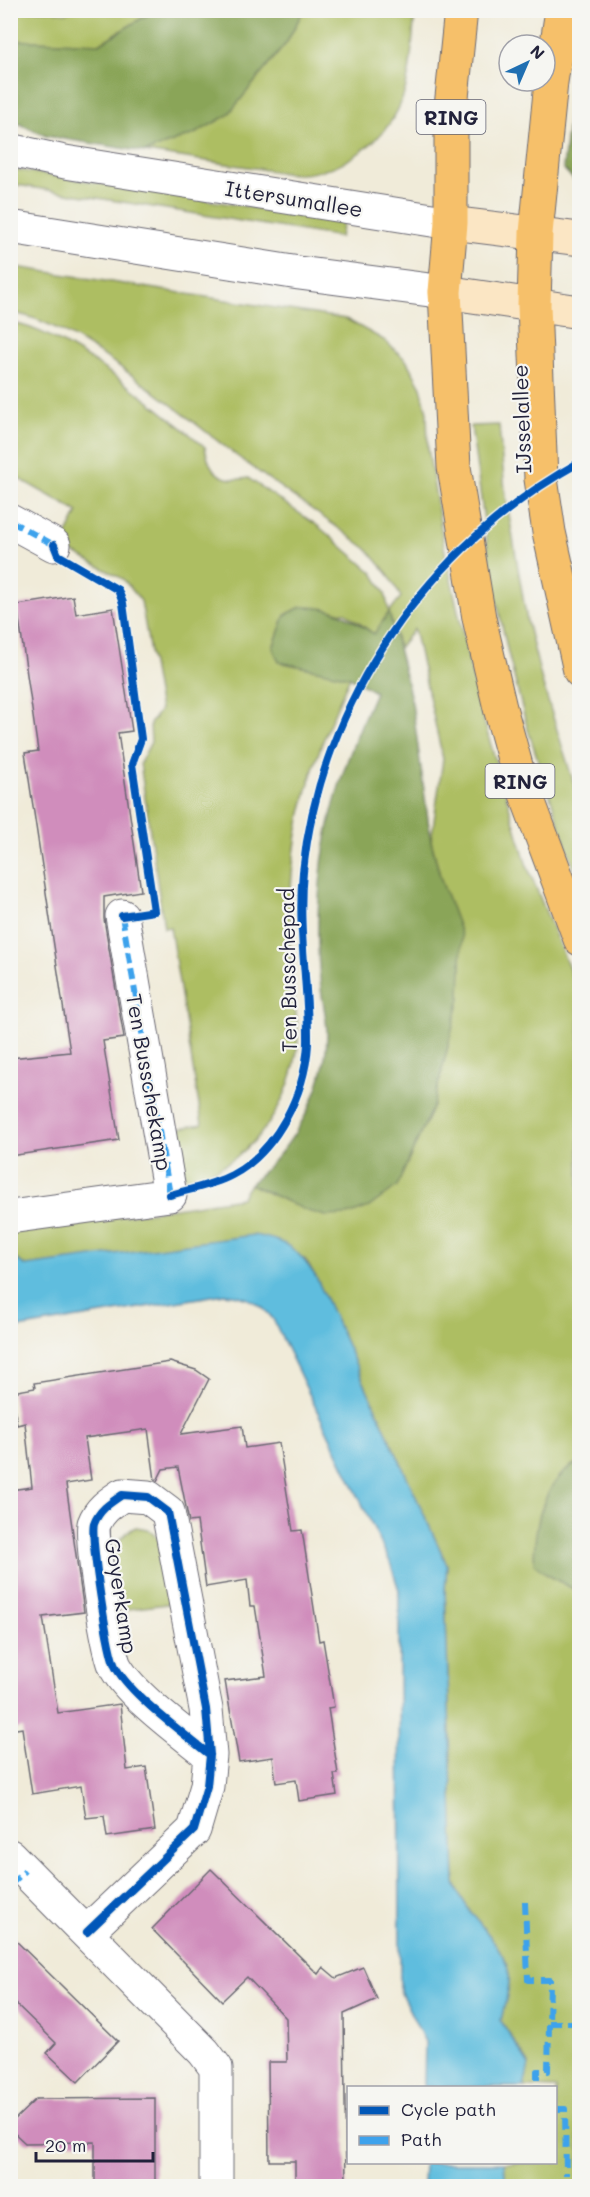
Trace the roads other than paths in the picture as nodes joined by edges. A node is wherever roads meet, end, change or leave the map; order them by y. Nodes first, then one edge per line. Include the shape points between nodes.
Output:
1 (461, 10) edge
2 (562, 10) edge
3 (10, 150) edge
4 (451, 223) junction
5 (10, 227) edge
6 (536, 233) junction
7 (579, 239) edge
8 (446, 292) junction
9 (534, 305) junction
10 (579, 312) edge
11 (10, 521) edge
12 (54, 545) dead end
13 (579, 672) edge
14 (122, 916) dead end
15 (579, 939) edge
16 (10, 1217) edge
17 (210, 1755) junction
18 (16, 1871) edge
19 (87, 1932) junction
20 (216, 2187) edge

1 - 4 main road, RING via 451,107
2 - 6 main road, IJsselallee
3 - 4 street, Ittersumallee
4 - 6 main road, Ittersumallee
4 - 8 main road, RING
5 - 8 street
6 - 7 main road, Ittersumallee
6 - 9 main road, IJsselallee
8 - 9 main road
8 - 15 main road, RING via 454,467 479,618 518,773
9 - 10 main road
9 - 13 main road, IJsselallee via 541,479
11 - 12 street
14 - 16 street, Ten Busschekamp via 170,1195
17 - 17 street, Goyerkamp via 206,1709 168,1512 148,1497 122,1495 105,1506 93,1526 106,1640 116,1668 148,1704
17 - 19 street, Goyerkamp via 207,1786 194,1830
18 - 19 street
19 - 20 street via 216,2068

